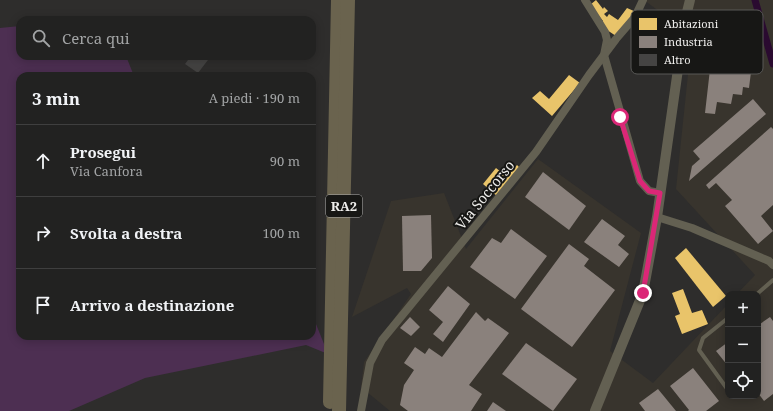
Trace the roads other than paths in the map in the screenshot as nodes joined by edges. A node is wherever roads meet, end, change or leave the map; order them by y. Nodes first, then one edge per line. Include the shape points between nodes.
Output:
1 (338, 0) edge
2 (348, 0) edge
3 (585, 0) edge
4 (643, 0) edge
5 (690, 0) edge
6 (639, 10) edge
7 (688, 10) edge
8 (631, 23) edge
9 (604, 56) junction
10 (677, 74) edge
11 (660, 193) junction
12 (657, 217) junction
13 (773, 265) edge
14 (773, 280) edge
15 (760, 291) edge
16 (725, 320) edge
17 (725, 386) edge
18 (330, 411) edge
19 (340, 411) edge
20 (361, 411) edge
21 (595, 411) edge

1 - 18 highway, RA2
2 - 19 highway, RA2
3 - 9 street via 605,32 607,40
4 - 6 street, Via Soccorso
5 - 7 street
8 - 9 street, Via Soccorso
9 - 11 street via 640,181 649,191
9 - 20 street, Via Soccorso via 536,152 382,340 370,363
10 - 11 street
11 - 12 street
12 - 13 street via 692,228
12 - 21 street via 643,293
14 - 15 lane
16 - 17 lane via 703,338 699,350

